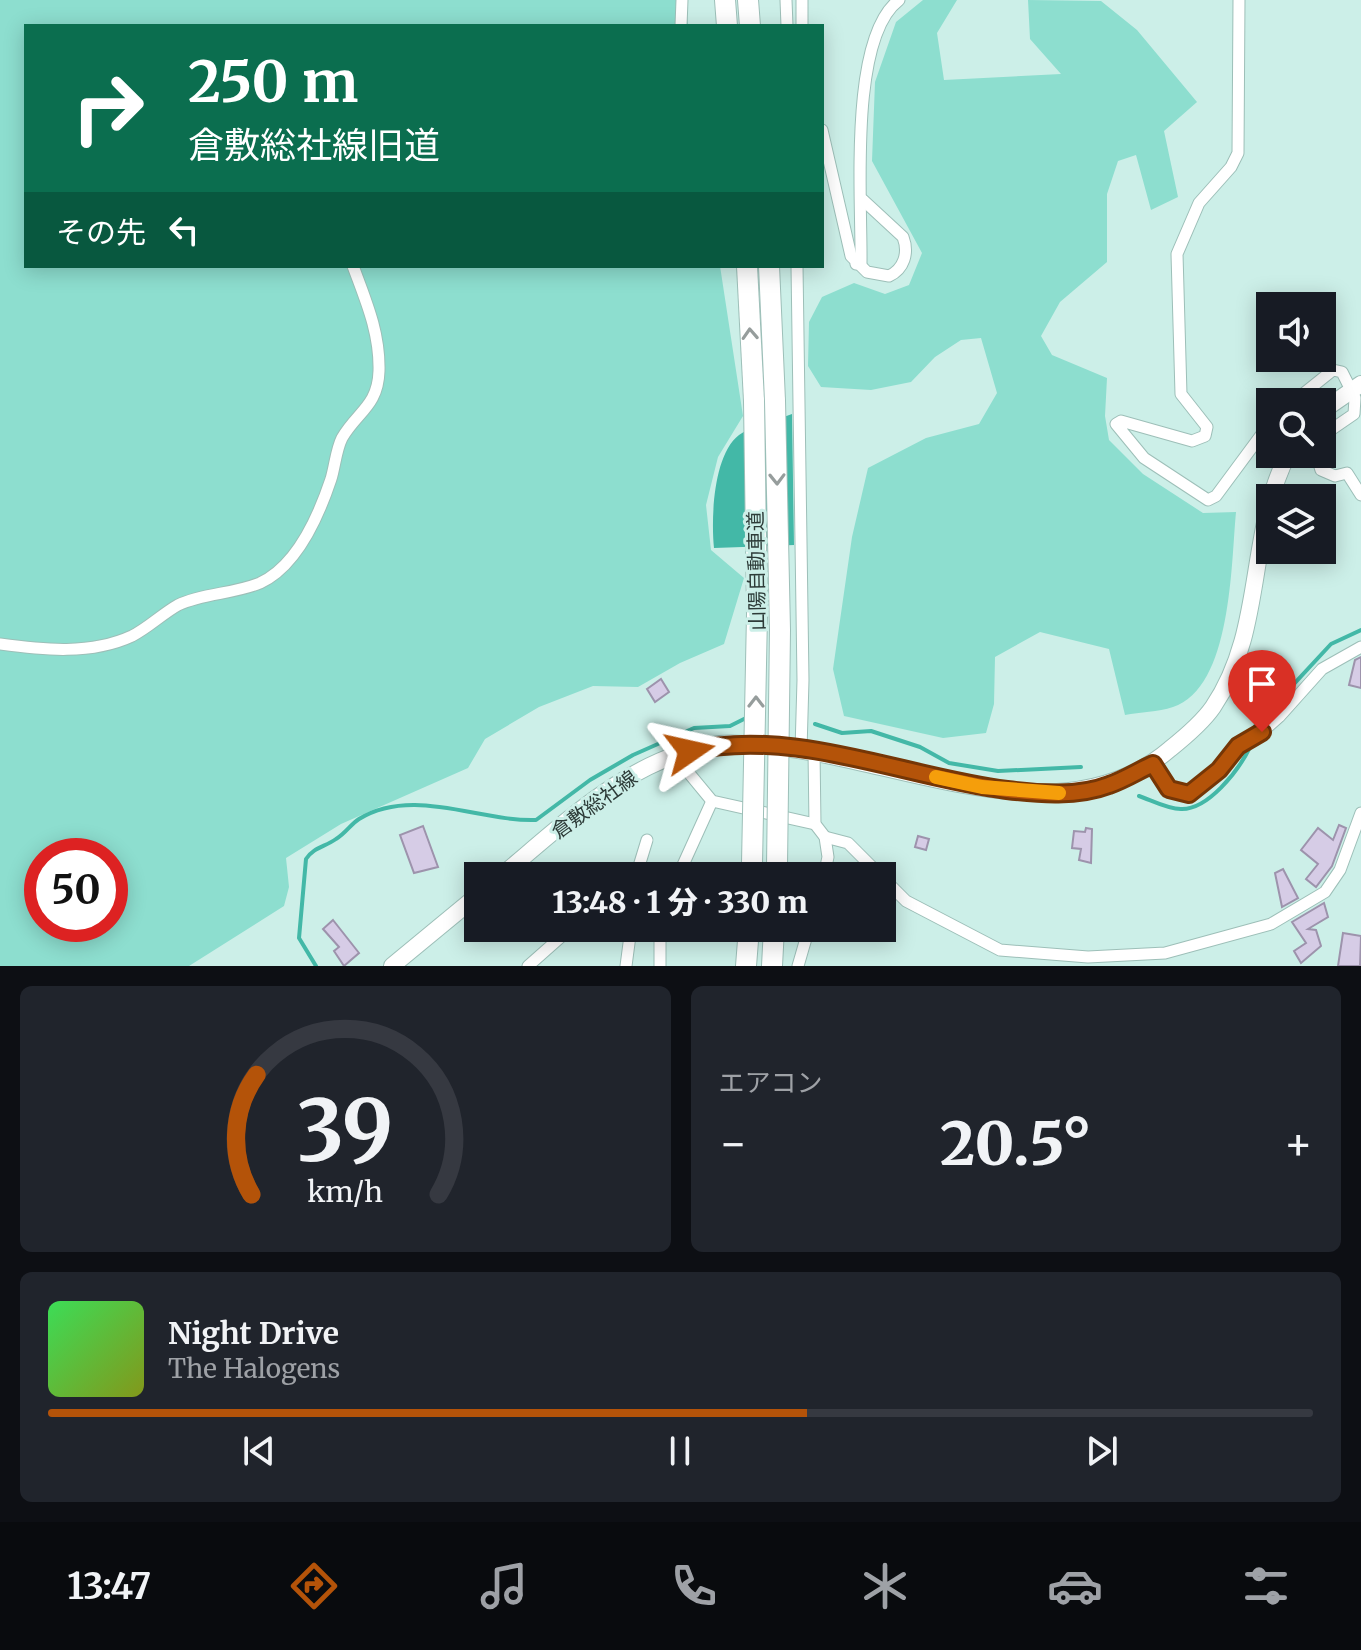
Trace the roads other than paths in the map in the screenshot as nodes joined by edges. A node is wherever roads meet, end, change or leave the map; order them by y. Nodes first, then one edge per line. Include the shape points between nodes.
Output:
1 (682, 0) edge
2 (725, 0) edge
3 (748, 0) edge
4 (786, 0) edge
5 (802, 0) edge
6 (899, 0) edge
7 (1239, 0) edge
8 (681, 24) edge
9 (727, 24) edge
10 (750, 24) edge
11 (787, 24) edge
12 (802, 24) edge
13 (824, 139) edge
14 (863, 200) junction
15 (856, 264) junction
16 (354, 268) edge
17 (747, 268) edge
18 (769, 268) edge
19 (797, 268) edge
20 (1356, 387) edge
21 (1310, 388) edge
22 (1336, 401) edge
23 (1336, 426) edge
24 (1256, 442) edge
25 (1282, 468) edge
26 (1320, 468) edge
27 (1361, 495) edge
28 (0, 644) edge
29 (1361, 647) edge
30 (808, 750) junction
31 (674, 755) junction
32 (1153, 764) junction
33 (712, 801) junction
34 (1361, 813) edge
35 (815, 824) junction
36 (825, 837) junction
37 (647, 840) dead end
38 (518, 862) edge
39 (640, 862) edge
40 (684, 862) edge
41 (752, 862) edge
42 (777, 862) edge
43 (827, 862) edge
44 (866, 862) edge
45 (896, 891) edge
46 (464, 907) edge
47 (555, 942) edge
48 (629, 942) edge
49 (660, 942) edge
50 (748, 942) edge
51 (773, 942) edge
52 (805, 942) edge
53 (392, 966) edge
54 (528, 966) edge
55 (626, 966) edge
56 (660, 966) edge
57 (746, 966) edge
58 (772, 966) edge
59 (798, 966) edge

1 - 8 street
2 - 9 highway
3 - 10 highway
4 - 11 street
5 - 12 street
6 - 14 street via 870,57 860,134
7 - 24 street via 1238,153 1199,203 1177,254 1181,394 1207,427 1205,436 1192,441 1121,421 1116,424 1144,458 1208,500
13 - 15 street
14 - 15 street via 861,263
14 - 15 street via 903,237 905,256 889,276
16 - 28 street via 378,333 373,403 341,440 320,509 283,565 261,583 178,605 108,644 40,650
41 -> 17 highway, 山陽自動車道, bridge via 757,629
18 -> 42 highway, 山陽自動車道, bridge via 780,645
19 - 30 street
20 - 21 street via 1333,370
20 - 22 main road
20 - 23 street via 1354,414
25 - 32 main road, 倉敷総社線 via 1268,502 1252,607 1231,676 1212,709
26 - 27 street via 1329,475 1351,476
29 - 32 street via 1322,669 1262,732 1238,746 1201,788 1189,794 1169,789
30 - 31 main road, 倉敷総社線 via 721,744
30 - 32 main road, 倉敷総社線 via 982,787 1059,793 1107,786
30 - 35 street
31 - 33 street
31 - 38 main road, 倉敷総社線 via 645,766
33 - 35 street
33 - 40 street
34 - 45 street via 1340,870 1325,892 1271,924 1165,953 1088,957 1000,950
35 - 36 street
36 - 43 street
36 - 44 street via 848,843
37 - 39 street
46 - 53 main road
47 - 54 street
48 - 55 street
49 - 56 street
50 - 57 highway
51 - 58 highway
52 - 59 street

